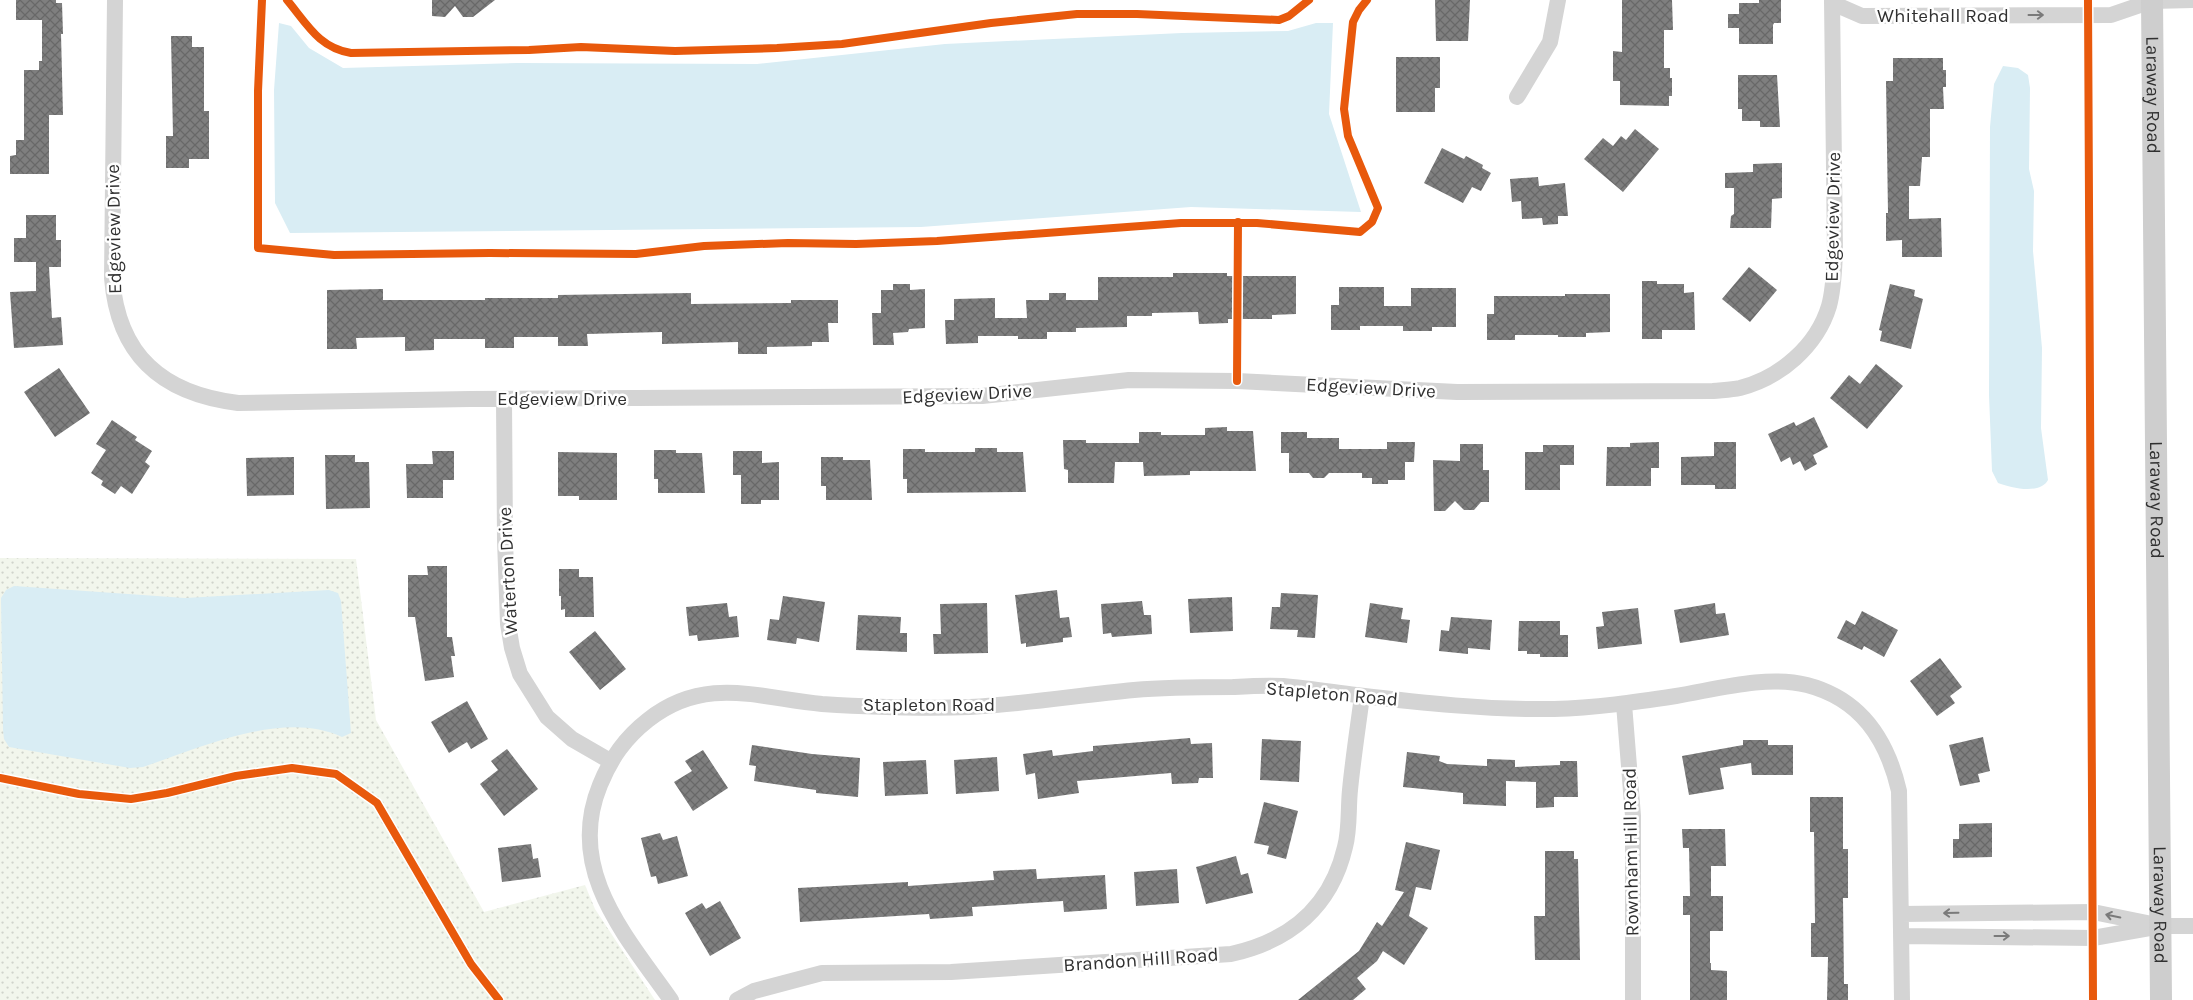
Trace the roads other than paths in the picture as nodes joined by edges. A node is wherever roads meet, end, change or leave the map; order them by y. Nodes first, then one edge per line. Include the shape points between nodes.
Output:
1 (114, 0) edge
2 (1558, 0) edge
3 (2151, 0) edge
4 (2193, 0) edge
5 (1835, 1) edge
6 (1517, 97) dead end
7 (504, 400) junction
8 (1362, 696) junction
9 (1624, 704) junction
10 (610, 761) junction
11 (2024, 912) junction
12 (1901, 914) junction
13 (2161, 926) junction
14 (2193, 926) edge
15 (1901, 936) junction
16 (2026, 937) junction
17 (671, 1000) edge
18 (736, 1000) edge
19 (1633, 1000) edge
20 (1902, 1000) edge
21 (2161, 1000) edge

1 - 7 street, Edgeview Drive via 113,288 117,314 138,354 172,385 222,402
2 - 6 street via 1550,42
3 - 4 street, Whitehall Road
5 -> 3 street, Whitehall Road via 1862,16 2111,15
3 - 13 main road, Laraway Road
5 - 7 street, Edgeview Drive via 1834,281 1829,306 1819,328 1792,362 1771,376 1739,388 1713,391 1457,392 1129,380 982,396
7 - 10 street, Waterton Drive via 505,540 512,648 520,674 547,717 572,739
8 - 9 street, Stapleton Road via 1504,708 1552,709
8 - 10 street, Stapleton Road via 1280,686 1169,687 1011,704 918,708 820,703 755,693 721,692 669,706 630,736
8 - 18 street, Brandon Hill Road via 1348,829 1338,870 1323,900 1309,915 1266,944 1231,954 951,972 822,973 754,991
9 - 12 street, Stapleton Road via 1782,681 1809,686 1852,707 1874,729 1896,777
9 - 19 street, Rownham Hill Road via 1633,816
10 - 17 street, Stapleton Road via 592,812 590,858 598,886 610,910
11 -> 12 street
13 -> 11 street via 2093,912
11 - 16 street
12 - 15 street, Stapleton Road
13 - 14 street
13 - 16 street via 2093,938
13 - 21 main road, Laraway Road
15 -> 16 street
15 - 20 street, Stapleton Road

